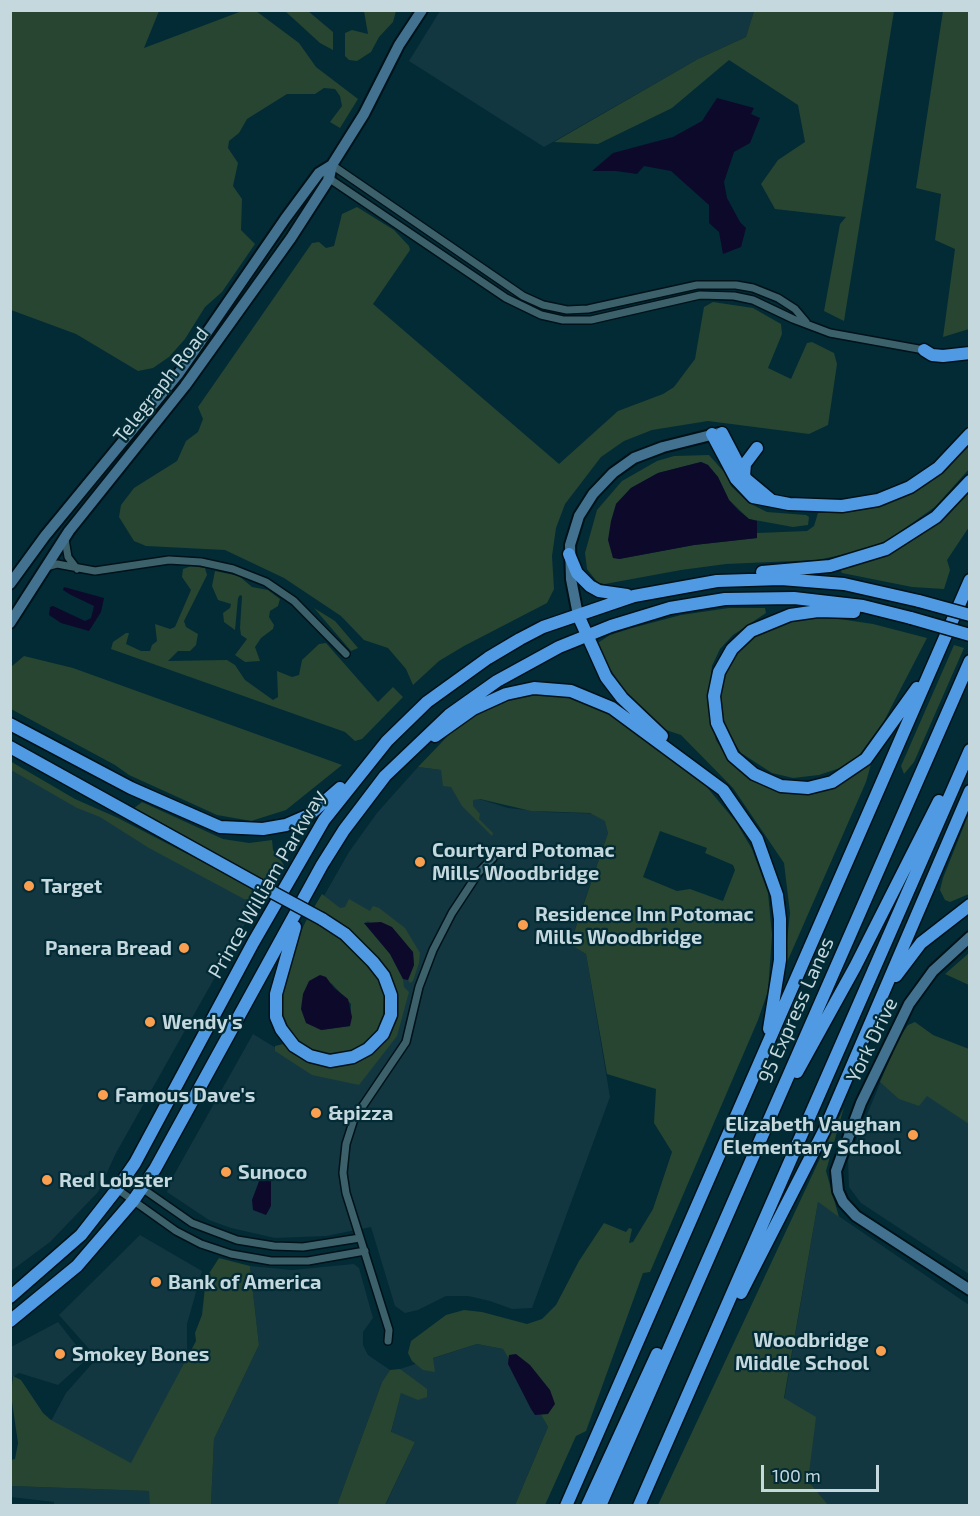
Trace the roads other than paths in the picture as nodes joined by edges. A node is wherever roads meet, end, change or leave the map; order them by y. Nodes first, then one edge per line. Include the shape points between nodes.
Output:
1 (422, 10) edge
2 (332, 165) junction
3 (324, 176) junction
4 (807, 322) junction
5 (969, 345) edge
6 (924, 350) junction
7 (969, 353) edge
8 (969, 434) edge
9 (719, 439) junction
10 (757, 448) dead end
11 (744, 476) junction
12 (969, 481) edge
13 (774, 501) junction
14 (67, 509) junction
15 (79, 519) junction
16 (64, 538) junction
17 (569, 554) junction
18 (45, 567) junction
19 (77, 569) junction
20 (14, 573) edge
21 (969, 580) edge
22 (717, 581) junction
23 (10, 585) edge
24 (634, 596) junction
25 (578, 615) junction
26 (969, 615) edge
27 (911, 618) junction
28 (10, 623) edge
29 (586, 635) junction
30 (969, 635) edge
31 (346, 654) dead end
32 (969, 661) edge
33 (933, 664) junction
34 (10, 724) edge
35 (387, 741) junction
36 (969, 741) edge
37 (10, 747) edge
38 (969, 750) edge
39 (400, 761) junction
40 (703, 773) junction
41 (969, 791) edge
42 (493, 858) dead end
43 (303, 900) junction
44 (969, 905) edge
45 (969, 936) edge
46 (867, 1030) junction
47 (769, 1037) junction
48 (760, 1139) junction
49 (126, 1177) junction
50 (117, 1189) junction
51 (142, 1189) junction
52 (133, 1201) junction
53 (360, 1238) junction
54 (365, 1251) junction
55 (703, 1268) junction
56 (969, 1290) edge
57 (10, 1297) edge
58 (10, 1321) edge
59 (388, 1341) dead end
60 (677, 1420) junction
61 (566, 1506) edge
62 (587, 1506) edge
63 (600, 1506) edge
64 (639, 1506) edge

1 - 2 main road, Telegraph Road
2 - 3 main road, Telegraph Road
2 - 4 street via 523,296 543,305 588,309 697,285 726,284 770,294 795,309
3 - 4 street via 506,298 541,315 591,320 710,294 753,300
3 - 14 main road, Telegraph Road via 179,373
3 - 15 main road, Telegraph Road via 218,342
4 - 6 street via 843,336
5 - 6 highway
6 - 7 highway via 943,356
8 - 13 highway via 938,468 894,495 842,506
9 - 11 highway
9 - 13 highway via 747,494
9 - 17 main road via 646,453 613,473 579,516
10 - 11 highway via 745,464
11 - 13 highway
12 - 22 highway via 920,529 886,549 830,566 759,572
14 - 15 main road
14 - 20 main road, Telegraph Road
15 - 16 main road, Telegraph Road
16 - 18 main road, Telegraph Road
16 - 19 street via 68,557
17 - 24 highway via 577,573 590,586
17 - 25 main road
18 - 19 street via 57,564
18 - 28 main road, Telegraph Road
19 - 31 street via 96,571 169,560 233,569 266,582 294,601
20 - 23 main road, Telegraph Road
21 - 33 highway
22 - 24 highway, Prince William Parkway
22 - 26 highway, Prince William Parkway, bridge via 781,579 844,584
24 - 25 highway, Prince William Parkway
25 - 29 highway
25 - 35 highway, Prince William Parkway via 543,627 488,658 427,702
27 - 29 highway, Prince William Parkway via 831,601 753,598 670,608
27 - 30 highway, Prince William Parkway, bridge
27 - 33 highway via 818,611 790,615 751,631 732,649 718,678 715,710 722,736 733,756 765,780 795,788 832,782 866,759
29 - 39 highway, Prince William Parkway via 496,681 450,714
29 - 40 highway via 613,688
32 - 48 highway, 95 Express Lanes
33 - 47 highway
34 - 35 highway via 131,788 208,823 235,829 275,828 309,815
35 - 49 highway, Prince William Parkway via 340,797 307,849
36 - 48 highway via 855,967
37 - 43 highway, bridge via 259,885 322,919 345,934 384,976 391,995 391,1015 383,1034 361,1054 341,1060 320,1060 300,1051 287,1038 276,1017 281,971
38 - 60 highway
39 - 40 highway via 493,698 520,690 555,689 586,695 612,708
39 - 43 highway, Prince William Parkway via 344,830
40 - 47 highway via 723,790 747,822 765,857 777,895 780,960
41 - 46 highway
42 - 53 street via 452,913 419,987 406,1042 352,1123 343,1173
43 - 51 highway, Prince William Parkway
44 - 46 highway via 935,930 906,960
45 - 56 main road, York Drive via 933,971 909,1004 861,1103 836,1171 838,1191 856,1216
46 - 60 highway via 824,1131
47 - 61 highway
48 - 55 highway, 95 Express Lanes
49 - 50 highway, Prince William Parkway
49 - 51 street
50 - 52 street
50 - 57 highway, Prince William Parkway via 81,1234
51 - 52 highway, Prince William Parkway
51 - 53 street via 199,1227 250,1243 303,1247
52 - 54 street via 192,1239 246,1257 308,1262
52 - 58 highway, Prince William Parkway via 77,1266
53 - 54 street
54 - 59 street via 389,1330
55 - 62 highway via 633,1402
55 - 63 highway, 95 Express Lanes
60 - 64 highway

